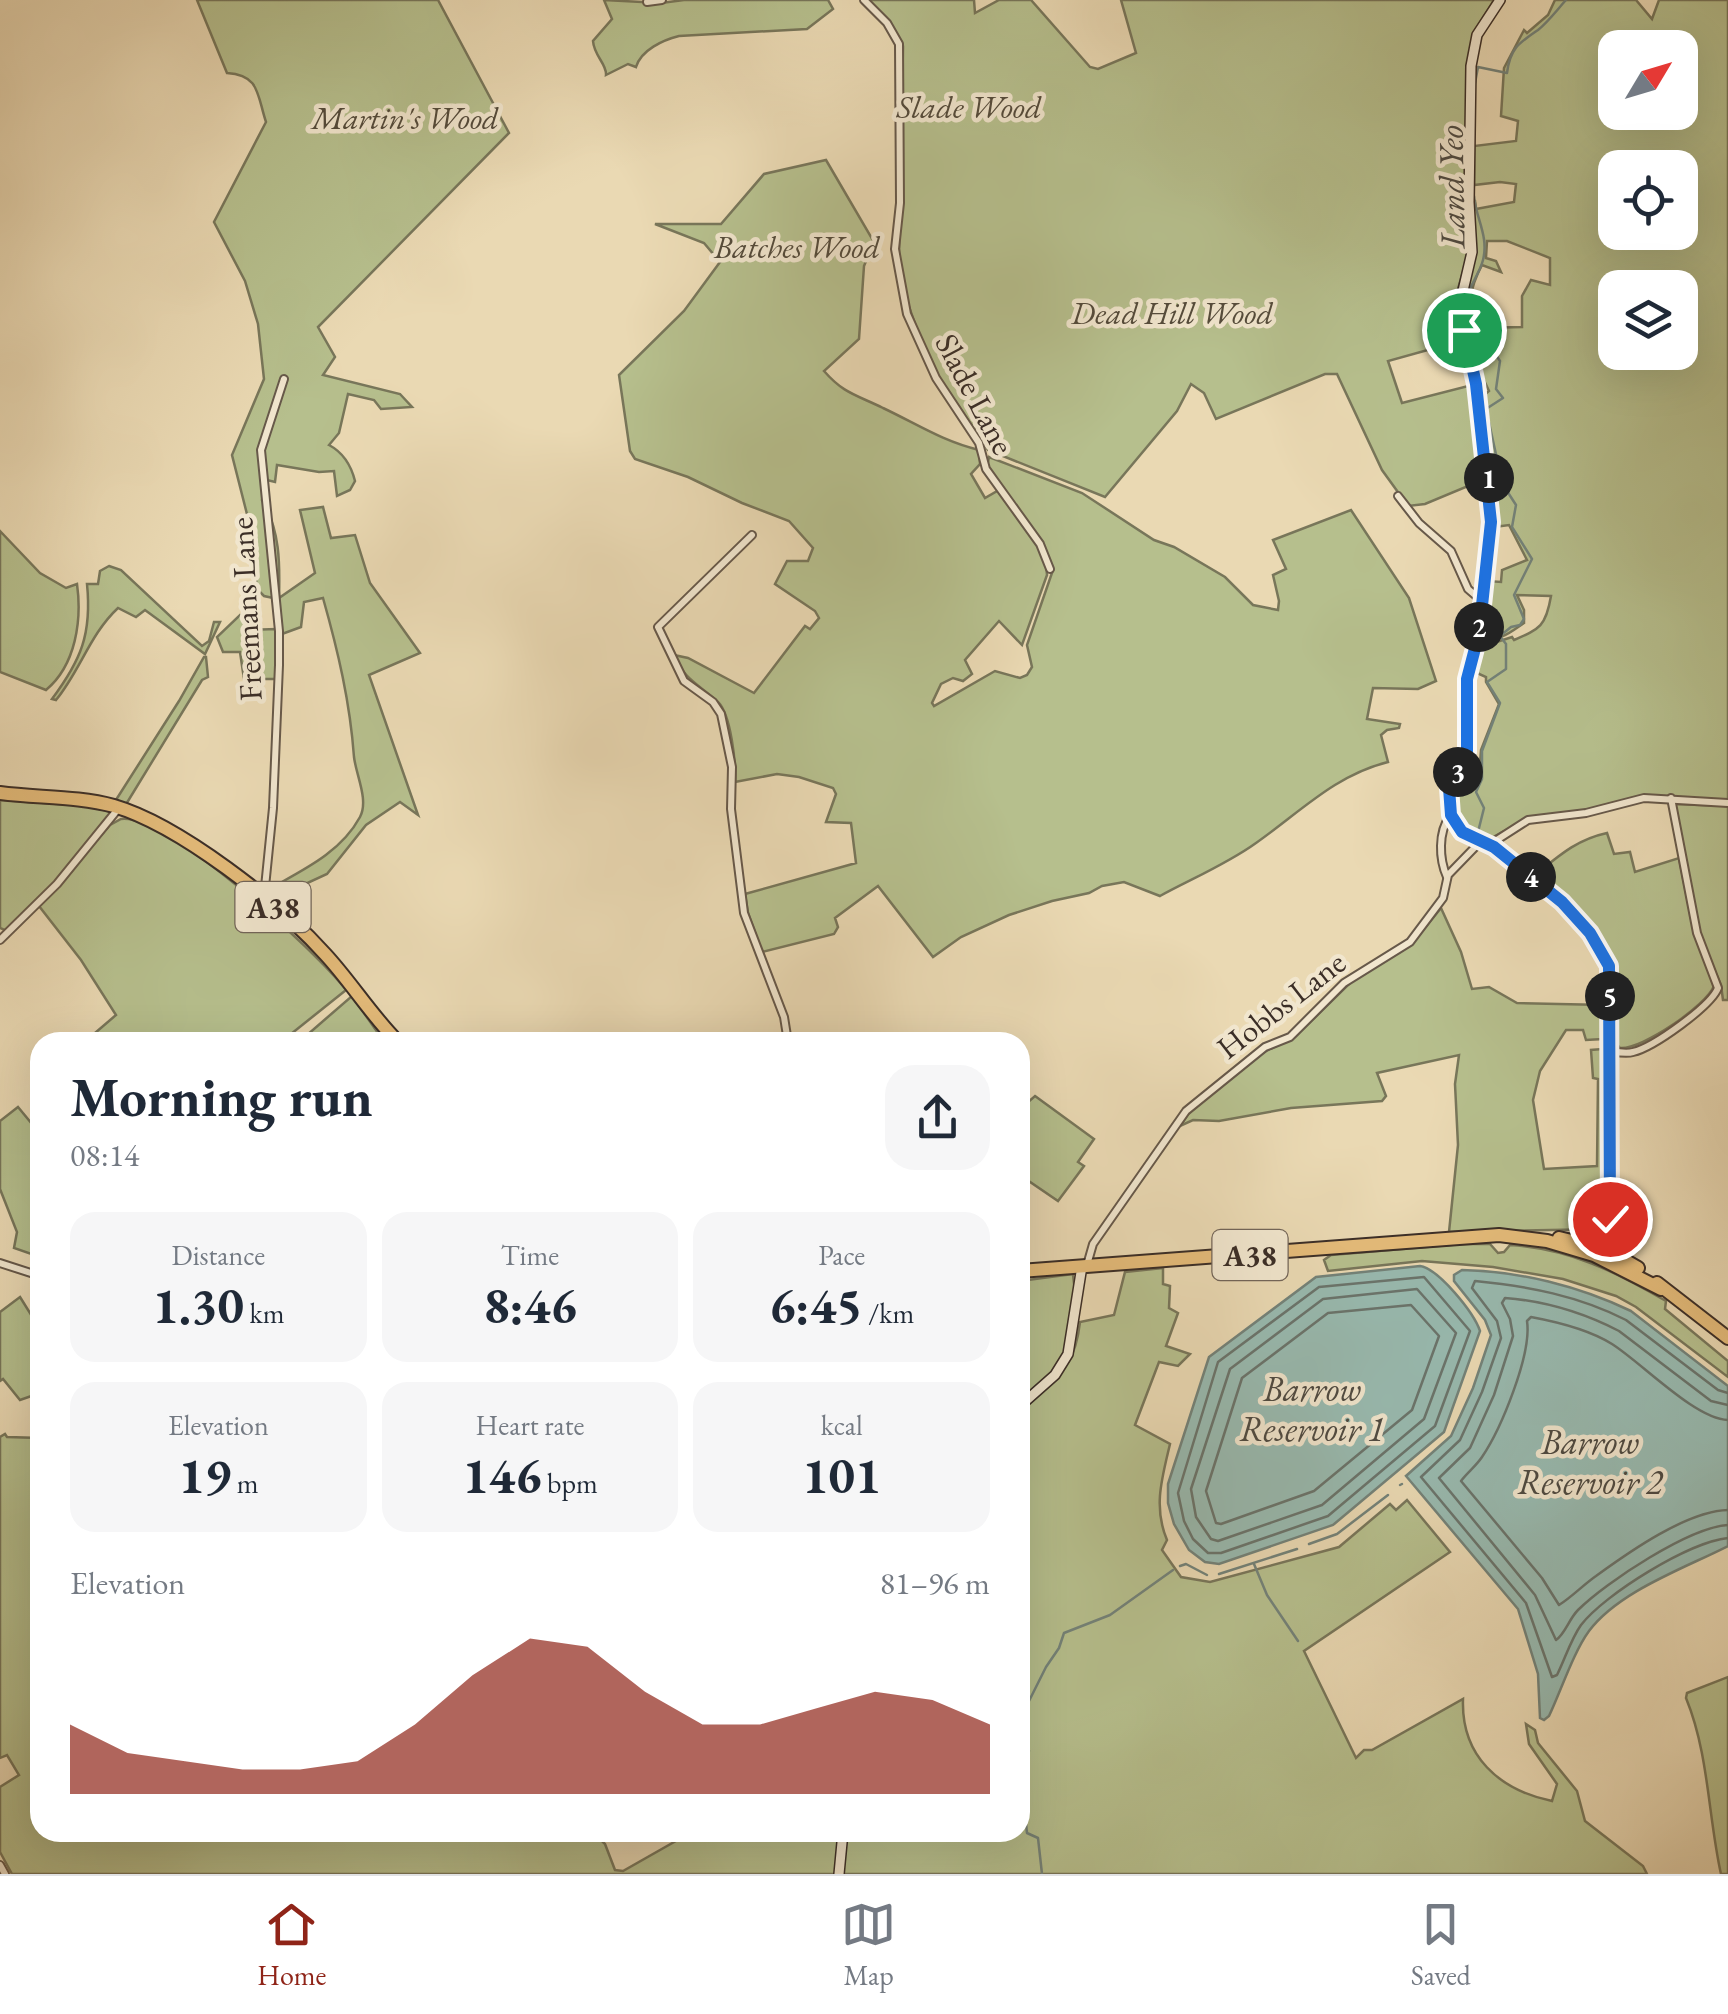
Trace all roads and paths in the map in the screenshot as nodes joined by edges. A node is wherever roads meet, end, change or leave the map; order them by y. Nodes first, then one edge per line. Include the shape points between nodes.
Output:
1 (662, 0) edge
2 (864, 0) edge
3 (1500, 0) edge
4 (648, 2) edge
5 (284, 379) dead end
6 (1398, 496) dead end
7 (752, 535) dead end
8 (1050, 570) dead end
9 (1482, 601) junction
10 (0, 793) edge
11 (1671, 798) junction
12 (1728, 804) edge
13 (118, 808) junction
14 (1451, 815) junction
15 (1484, 844) junction
16 (1446, 877) junction
17 (264, 900) junction
18 (0, 940) edge
19 (390, 1032) edge
20 (786, 1032) edge
21 (1607, 1051) junction
22 (1552, 1243) junction
23 (1599, 1252) junction
24 (0, 1263) edge
25 (1085, 1266) junction
26 (1620, 1267) junction
27 (1030, 1271) edge
28 (30, 1273) edge
29 (1661, 1289) junction
30 (1728, 1338) edge
31 (1030, 1397) edge
32 (842, 1842) edge
33 (0, 1864) edge
34 (6, 1874) edge
35 (839, 1874) edge

1 - 4 street
2 - 8 street, Slade Lane via 899,44 894,249 907,314 936,378 979,443 986,469 1033,533
3 - 9 main road via 1472,52 1472,252 1459,308 1490,489
5 - 17 street, Freemans Lane via 260,450 280,664
6 - 9 street via 1451,551 1468,589
7 - 20 street via 658,628 684,680 718,708 732,767 730,809 744,913
9 - 14 main road via 1467,679 1467,752 1449,788
10 - 13 highway, A38
11 - 12 street, Hobbs Lane
11 - 15 street, Hobbs Lane via 1528,820
11 - 21 street via 1694,921 1718,988 1705,1006 1657,1040 1632,1052
13 - 17 highway, A38 via 174,834
13 - 18 street
14 - 15 main road via 1458,828
14 - 16 street via 1442,829
15 - 16 street, Hobbs Lane
15 - 21 main road via 1554,895 1600,949 1610,973
16 - 25 street, Hobbs Lane via 1443,898 1410,942 1344,984 1290,1036 1266,1047 1186,1111 1093,1244
17 - 19 highway, A38 via 322,950
21 - 23 main road via 1610,1226
22 - 23 highway, A38 via 1570,1240
22 - 25 highway, A38 via 1476,1235
22 - 26 highway
23 - 26 highway
23 - 29 highway, A38 via 1632,1263
24 - 28 street
25 - 27 highway, A38
25 - 31 main road via 1068,1354
26 - 29 highway, A38
29 - 30 highway, A38
32 - 35 main road
33 - 34 street

